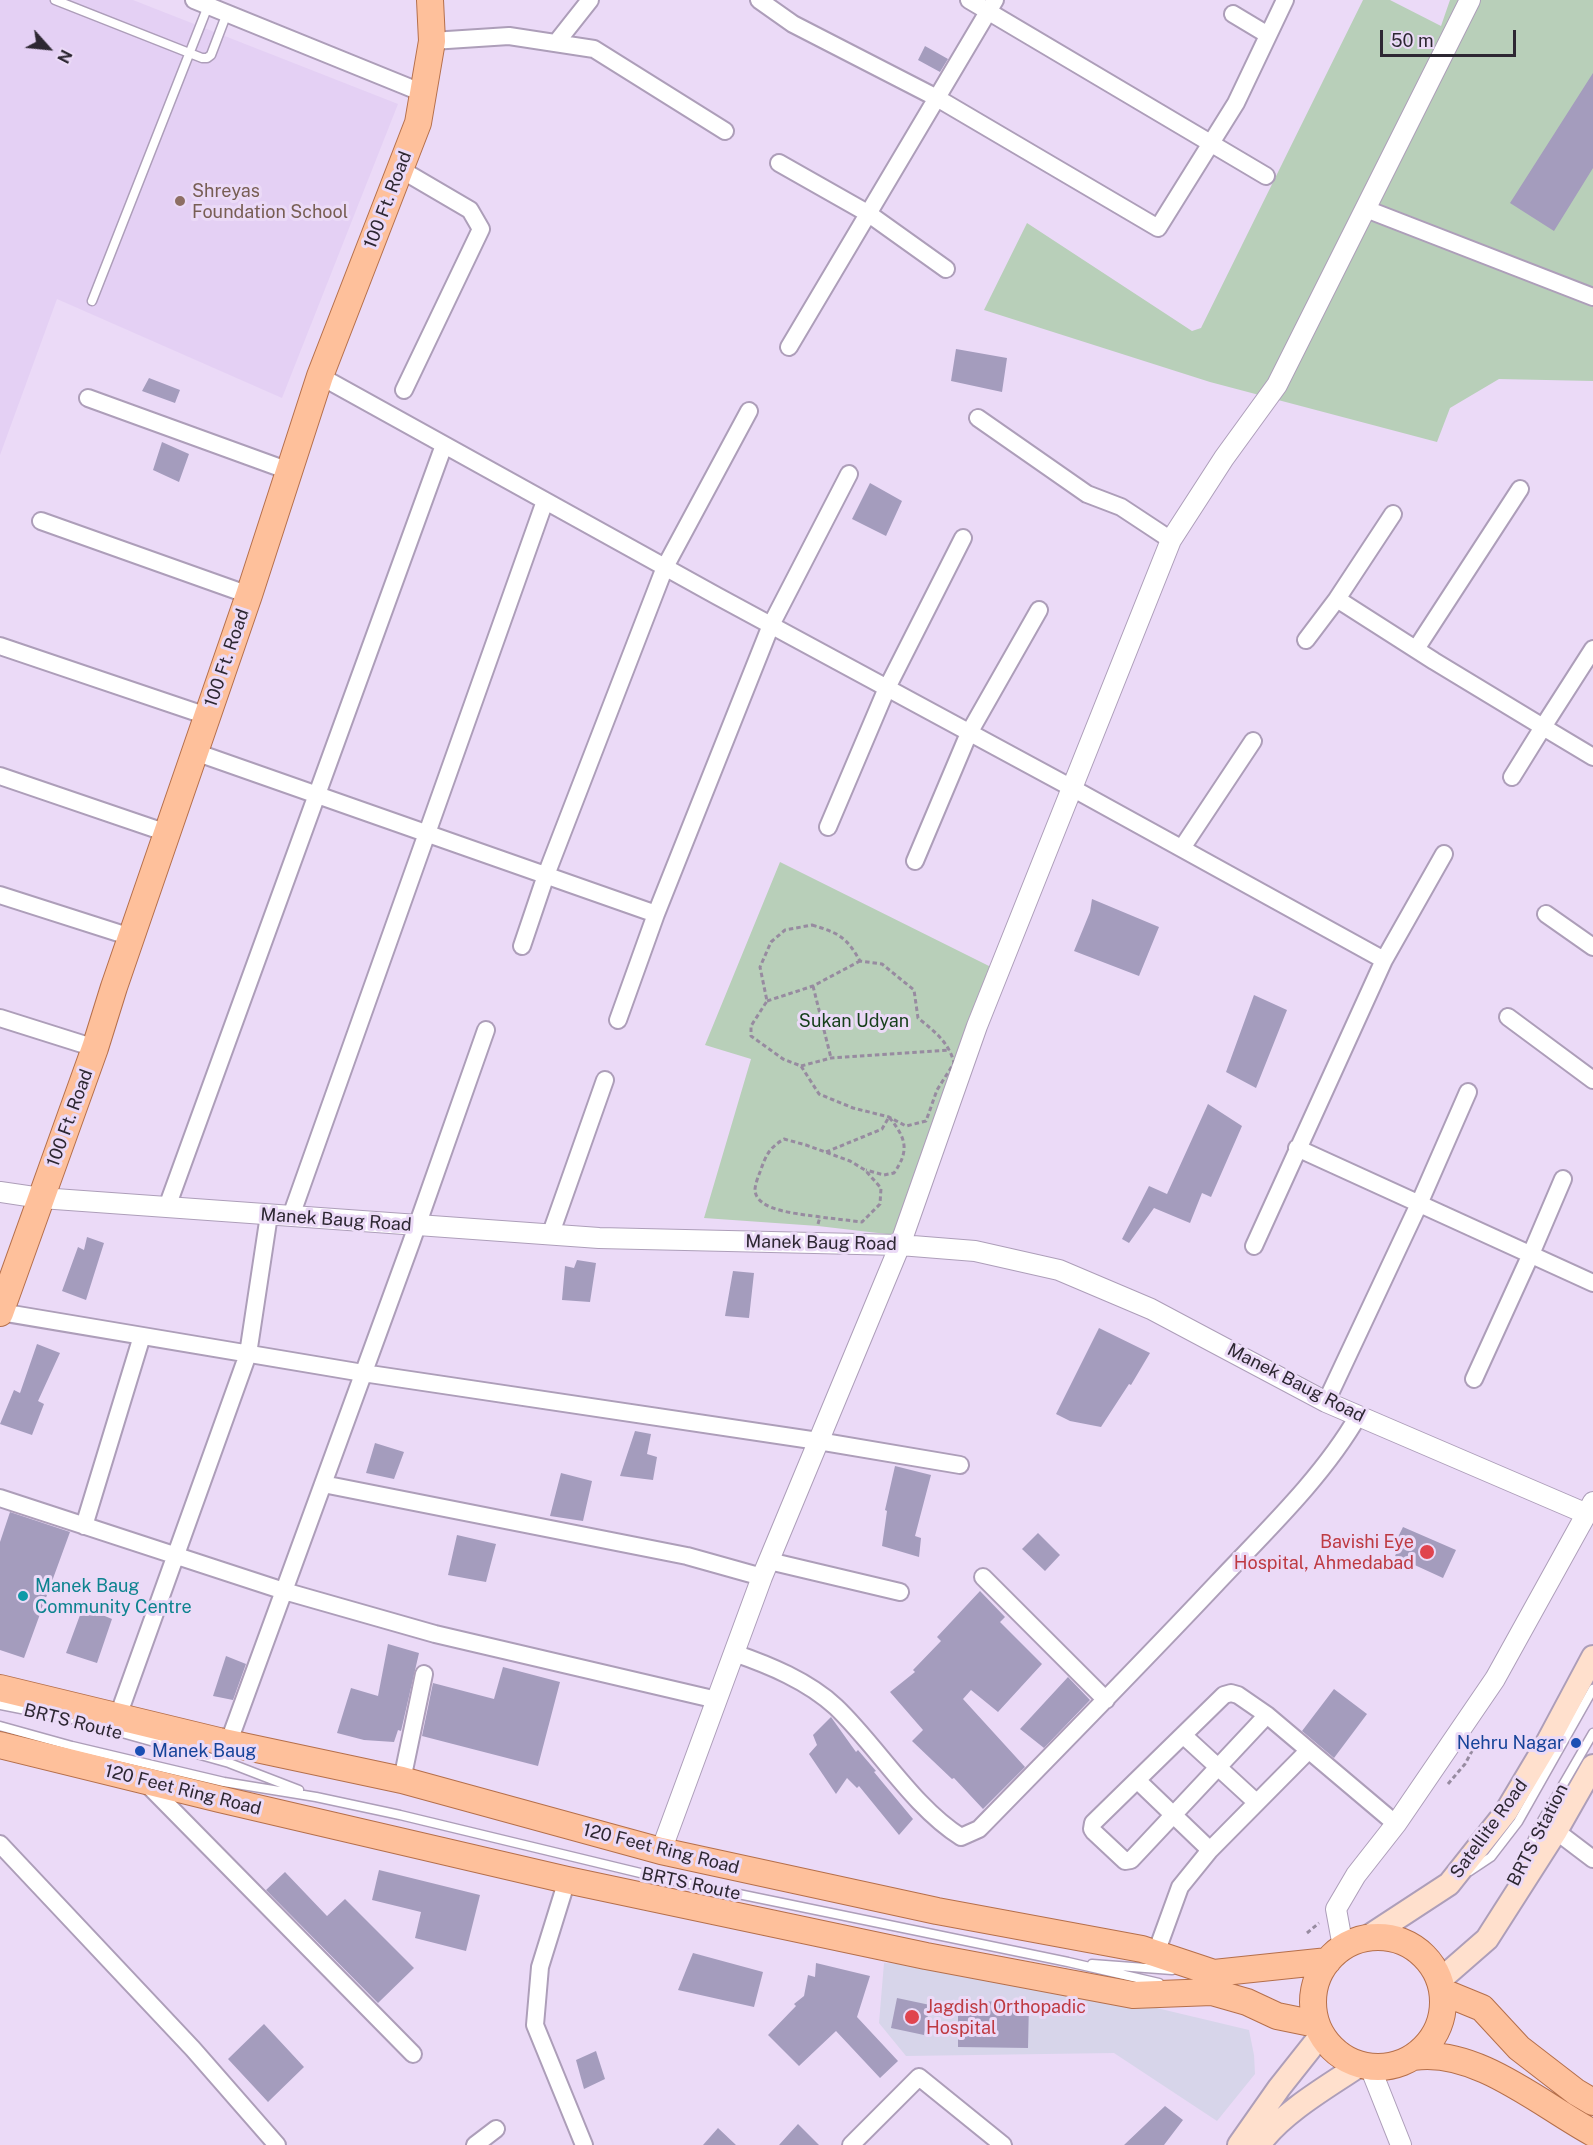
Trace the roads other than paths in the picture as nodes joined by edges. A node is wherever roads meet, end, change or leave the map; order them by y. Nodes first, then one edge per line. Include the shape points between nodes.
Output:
1 (55, 0) edge
2 (430, 0) edge
3 (590, 0) edge
4 (759, 0) edge
5 (969, 0) edge
6 (1285, 0) edge
7 (1470, 0) edge
8 (201, 3) edge
9 (992, 6) edge
10 (227, 13) junction
11 (1233, 14) dead end
12 (1268, 35) junction
13 (432, 40) junction
14 (556, 43) junction
15 (189, 53) junction
16 (423, 93) junction
17 (937, 98) junction
18 (724, 131) dead end
19 (1211, 144) junction
20 (778, 163) dead end
21 (400, 169) junction
22 (1266, 176) dead end
23 (1366, 209) junction
24 (868, 214) junction
25 (946, 269) dead end
26 (1593, 297) edge
27 (92, 301) dead end
28 (789, 347) dead end
29 (320, 376) junction
30 (404, 390) dead end
31 (88, 398) dead end
32 (749, 411) dead end
33 (978, 418) dead end
34 (444, 445) junction
35 (289, 471) junction
36 (849, 474) dead end
37 (1520, 489) dead end
38 (545, 501) junction
39 (1393, 514) dead end
40 (41, 521) dead end
41 (963, 538) dead end
42 (1171, 540) junction
43 (665, 567) junction
44 (249, 595) junction
45 (1337, 599) junction
46 (1039, 610) dead end
47 (771, 625) junction
48 (1306, 640) dead end
49 (0, 646) edge
50 (1416, 649) junction
51 (1593, 649) edge
52 (887, 688) junction
53 (207, 716) junction
54 (1543, 727) junction
55 (969, 732) junction
56 (1253, 741) dead end
57 (195, 752) junction
58 (1593, 758) edge
59 (0, 776) edge
60 (1512, 777) dead end
61 (1072, 788) junction
62 (316, 795) junction
63 (828, 827) dead end
64 (167, 833) junction
65 (427, 834) junction
66 (1182, 848) junction
67 (1444, 854) dead end
68 (915, 861) dead end
69 (546, 875) junction
70 (0, 895) edge
71 (656, 914) junction
72 (1546, 914) dead end
73 (131, 937) junction
74 (522, 946) dead end
75 (1593, 947) edge
76 (1384, 960) junction
77 (1508, 1017) dead end
78 (0, 1018) edge
79 (618, 1020) dead end
80 (486, 1030) dead end
81 (95, 1048) junction
82 (606, 1080) dead end
83 (1593, 1080) edge
84 (1468, 1092) dead end
85 (1297, 1148) junction
86 (1563, 1179) dead end
87 (0, 1192) edge
88 (41, 1198) junction
89 (1419, 1204) junction
90 (167, 1207) junction
91 (269, 1215) junction
92 (291, 1216) junction
93 (417, 1226) junction
94 (551, 1233) junction
95 (900, 1245) junction
96 (1254, 1246) dead end
97 (1531, 1254) junction
98 (1593, 1283) edge
99 (0, 1312) edge
100 (142, 1336) junction
101 (248, 1354) junction
102 (363, 1373) junction
103 (1474, 1379) dead end
104 (1326, 1402) junction
105 (1358, 1416) junction
106 (818, 1441) junction
107 (960, 1465) dead end
108 (323, 1484) junction
109 (0, 1498) edge
110 (1590, 1508) edge
111 (84, 1526) junction
112 (175, 1556) junction
113 (766, 1569) junction
114 (983, 1577) dead end
115 (284, 1591) junction
116 (900, 1592) dead end
117 (734, 1653) junction
118 (1593, 1657) edge
119 (424, 1674) dead end
120 (0, 1688) edge
121 (1593, 1689) edge
122 (717, 1700) junction
123 (1106, 1700) junction
124 (0, 1705) edge
125 (1267, 1714) junction
126 (118, 1716) junction
127 (0, 1726) edge
128 (1593, 1733) edge
129 (1183, 1734) junction
130 (228, 1744) junction
131 (0, 1745) edge
132 (1308, 1751) junction
133 (1593, 1766) edge
134 (1218, 1767) junction
135 (144, 1780) junction
136 (402, 1780) junction
137 (1137, 1780) junction
138 (316, 1797) junction
139 (1256, 1802) junction
140 (1174, 1815) junction
141 (1396, 1824) junction
142 (1556, 1831) junction
143 (0, 1844) edge
144 (1210, 1850) junction
145 (661, 1851) junction
146 (1593, 1859) edge
147 (567, 1880) junction
148 (1449, 1884) junction
149 (1368, 1937) junction
150 (1487, 1939) junction
151 (1156, 1953) junction
152 (1336, 1954) junction
153 (1068, 1962) junction
154 (1213, 1982) junction
155 (1442, 1986) junction
156 (1319, 2030) junction
157 (413, 2054) dead end
158 (1414, 2057) junction
159 (1365, 2066) junction
160 (1593, 2102) edge
161 (496, 2129) dead end
162 (1593, 2133) edge
163 (277, 2145) edge
164 (475, 2145) edge
165 (584, 2145) edge
166 (851, 2145) edge
167 (1003, 2145) edge
168 (1239, 2145) edge
169 (1258, 2145) edge
170 (1401, 2145) edge

1 - 15 lane
2 - 13 main road, 100 Ft. Road
3 - 14 street
4 - 17 street via 793,24
5 - 9 street
6 - 12 street
7 - 23 street
8 - 10 street
8 - 15 lane
9 - 17 street
9 - 19 street
10 - 15 lane via 211,55 202,58
10 - 16 street
11 - 12 street
12 - 19 street via 1236,103
13 - 14 street via 509,36
13 - 16 main road, 100 Ft. Road
14 - 18 street via 594,49
15 - 27 lane
16 - 21 main road, 100 Ft. Road via 418,123
17 - 19 street via 1158,228
17 - 24 street
19 - 22 street
20 - 24 street
21 - 29 main road, 100 Ft. Road
21 - 30 street via 471,210 481,229
23 - 26 street
23 - 42 street via 1277,385
24 - 25 street
24 - 28 street
29 - 34 street
29 - 35 main road, 100 Ft. Road
31 - 35 street
32 - 43 street
33 - 42 street via 1087,494 1121,507
34 - 38 street
34 - 62 street
35 - 44 main road, 100 Ft. Road
36 - 47 street
37 - 50 street
38 - 43 street
38 - 65 street
39 - 45 street
40 - 44 street
41 - 52 street
42 - 61 street
43 - 47 street
43 - 69 street
44 - 53 main road, 100 Ft. Road
45 - 48 street
45 - 50 street
46 - 55 street
47 - 52 street
47 - 71 street
49 - 53 street
50 - 54 street
51 - 54 street
52 - 55 street
52 - 63 street
53 - 57 main road, 100 Ft. Road
54 - 58 street
54 - 60 street
55 - 61 street
55 - 68 street
56 - 66 street
57 - 62 street
57 - 64 main road, 100 Ft. Road
59 - 64 street
61 - 66 street
61 - 95 street via 977,1026
62 - 65 street
62 - 90 street
64 - 73 main road, 100 Ft. Road
65 - 69 street
65 - 92 street
66 - 76 street
67 - 76 street
69 - 71 street
69 - 74 street
70 - 73 street
71 - 79 street
72 - 75 street
73 - 81 main road, 100 Ft. Road
76 - 85 street
77 - 83 street
78 - 81 street
80 - 93 street
81 - 88 main road, 100 Ft. Road
82 - 94 street
84 - 89 street
85 - 89 street
85 - 96 street
86 - 97 street
87 - 88 street, Manek Baug Road
88 - 90 street, Manek Baug Road
88 - 99 main road, 100 Ft. Road
89 - 97 street
89 - 104 street
90 - 91 street, Manek Baug Road
91 - 92 street, Manek Baug Road
91 - 101 street
92 - 93 street, Manek Baug Road
93 - 94 street, Manek Baug Road
93 - 102 street
94 - 95 street, Manek Baug Road via 599,1238
95 - 104 street, Manek Baug Road via 975,1251 1059,1270 1151,1309
95 - 106 street
97 - 98 street
97 - 103 street
99 - 100 street
100 - 101 street
100 - 111 street
101 - 102 street
101 - 112 street
102 - 106 street
102 - 108 street
104 - 105 street, Manek Baug Road
105 - 110 street, Manek Baug Road
105 - 123 street via 1332,1456 1268,1529
106 - 107 street
106 - 113 street
108 - 113 street
108 - 115 street
109 - 111 street
110 - 141 street via 1495,1679
111 - 112 street
112 - 115 street
112 - 126 street
113 - 116 street
113 - 117 street
114 - 123 street
115 - 122 street via 435,1634
115 - 130 street
117 - 122 street
117 - 123 street via 763,1663 835,1706 920,1801 961,1837 980,1829
118 - 148 main road, Satellite Road via 1506,1812
119 - 136 street
120 - 126 main road, 120 Feet Ring Road
121 - 148 lane, BRTS Station via 1518,1822 1491,1857
122 - 145 street
124 - 138 lane, BRTS Route via 72,1719 229,1763
125 - 129 street via 1231,1693 1224,1695
125 - 132 street
125 - 134 street
126 - 130 main road, 120 Feet Ring Road
127 - 138 lane, BRTS Route via 224,1782
128 - 150 lane, BRTS Station via 1539,1826
129 - 134 street
129 - 137 street
130 - 136 main road, 120 Feet Ring Road
131 - 135 main road, 120 Feet Ring Road
132 - 139 street
132 - 141 street
133 - 142 main road
134 - 139 street
134 - 140 street
135 - 147 main road, 120 Feet Ring Road
135 - 157 street
136 - 145 main road, 120 Feet Ring Road
137 - 140 street
137 - 140 street via 1093,1823 1094,1833 1128,1862
138 - 153 lane, BRTS Route via 661,1878
139 - 144 street
140 - 144 street
141 - 152 street via 1335,1909
142 - 146 street
142 - 150 main road
143 - 163 street via 193,2049
144 - 151 street via 1180,1887
145 - 151 main road, 120 Feet Ring Road via 937,1911
147 - 154 main road, 120 Feet Ring Road via 1133,1995
147 - 165 street via 540,1967 535,2025
148 - 149 main road, Satellite Road
149 - 152 main road
149 - 155 main road via 1390,1938 1412,1946 1434,1967
150 - 155 main road
151 - 154 main road, 120 Feet Ring Road
152 - 154 main road, 120 Feet Ring Road
152 - 156 main road via 1319,1976 1314,1991 1313,2008
153 - 154 lane, BRTS Route
153 - 154 lane, BRTS Route via 1139,1980
154 - 156 main road, 120 Feet Ring Road via 1277,2016
155 - 158 main road via 1441,2022 1425,2048
155 - 160 main road via 1482,2008 1519,2048
156 - 159 main road via 1337,2054
156 - 168 main road
158 - 159 main road via 1385,2068
158 - 162 main road via 1429,2055 1466,2062 1497,2075
159 - 169 main road via 1315,2095
159 - 170 street
161 - 164 street
166 - 167 street via 919,2077

